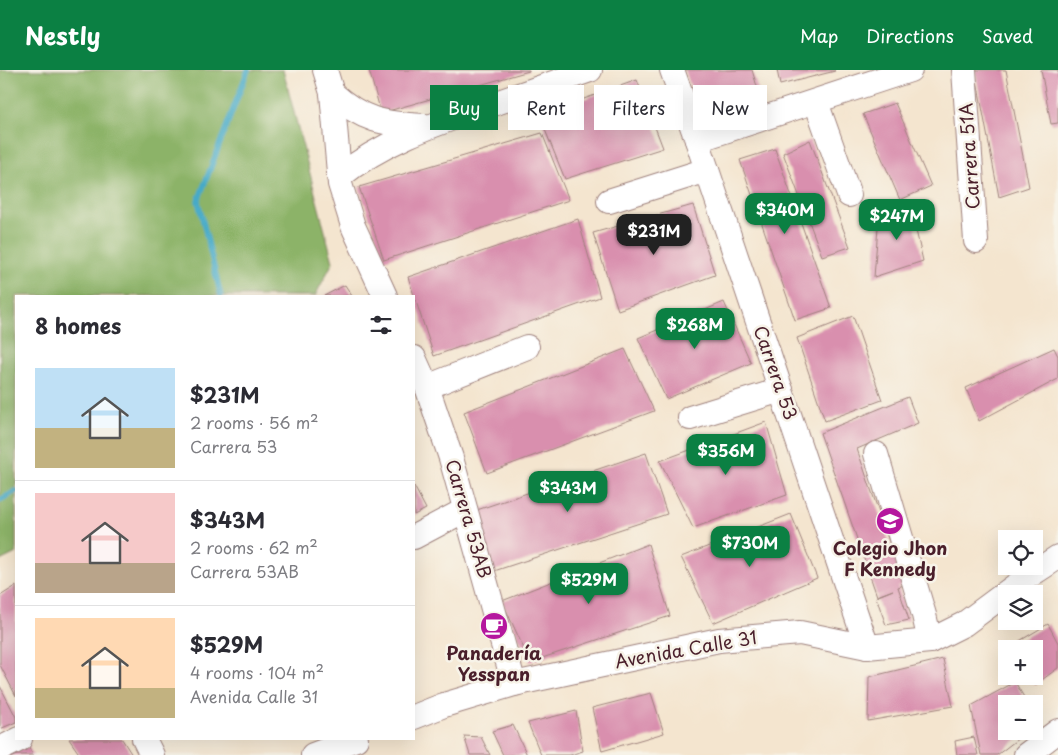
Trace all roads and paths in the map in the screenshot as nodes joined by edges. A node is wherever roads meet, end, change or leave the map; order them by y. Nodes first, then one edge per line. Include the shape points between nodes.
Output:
1 (325, 70) edge
2 (590, 70) edge
3 (672, 70) edge
4 (910, 70) edge
5 (964, 70) edge
6 (332, 93) junction
7 (498, 102) edge
8 (816, 102) junction
9 (430, 126) edge
10 (430, 126) edge
11 (697, 140) junction
12 (707, 170) junction
13 (339, 177) junction
14 (849, 196) dead end
15 (609, 201) dead end
16 (976, 241) dead end
17 (385, 295) edge
18 (526, 347) dead end
19 (415, 360) edge
20 (427, 387) junction
21 (781, 390) junction
22 (690, 418) dead end
23 (876, 454) dead end
24 (465, 510) junction
25 (415, 535) edge
26 (1058, 557) edge
27 (930, 640) junction
28 (867, 647) junction
29 (514, 684) junction
30 (415, 717) edge
31 (1058, 731) edge
32 (18, 740) edge
33 (144, 740) edge
34 (353, 740) edge
35 (0, 749) edge
36 (152, 755) edge
37 (313, 755) edge
38 (1026, 755) edge

1 - 6 street
2 - 7 street
3 - 11 street, Carrera 53
4 - 8 street
5 - 16 street, Carrera 51A
6 - 9 street via 366,118 396,125
6 - 13 street
8 - 11 street
8 - 14 street
10 - 13 street via 385,146
11 - 12 street, Carrera 53
12 - 15 street
12 - 21 street, Carrera 53
13 - 17 street via 353,226
18 - 20 street
19 - 20 street, Carrera 53AB
20 - 24 street, Carrera 53AB
21 - 22 street
21 - 28 street, Carrera 53
23 - 27 street
24 - 25 street
24 - 29 street, Carrera 53AB
26 - 27 street, Avenida Calle 31 via 964,624
27 - 28 street, Avenida Calle 31
28 - 29 street, Avenida Calle 31 via 800,633 719,640
29 - 30 street, Avenida Calle 31
31 - 38 street
32 - 35 street
33 - 36 street
34 - 37 street

